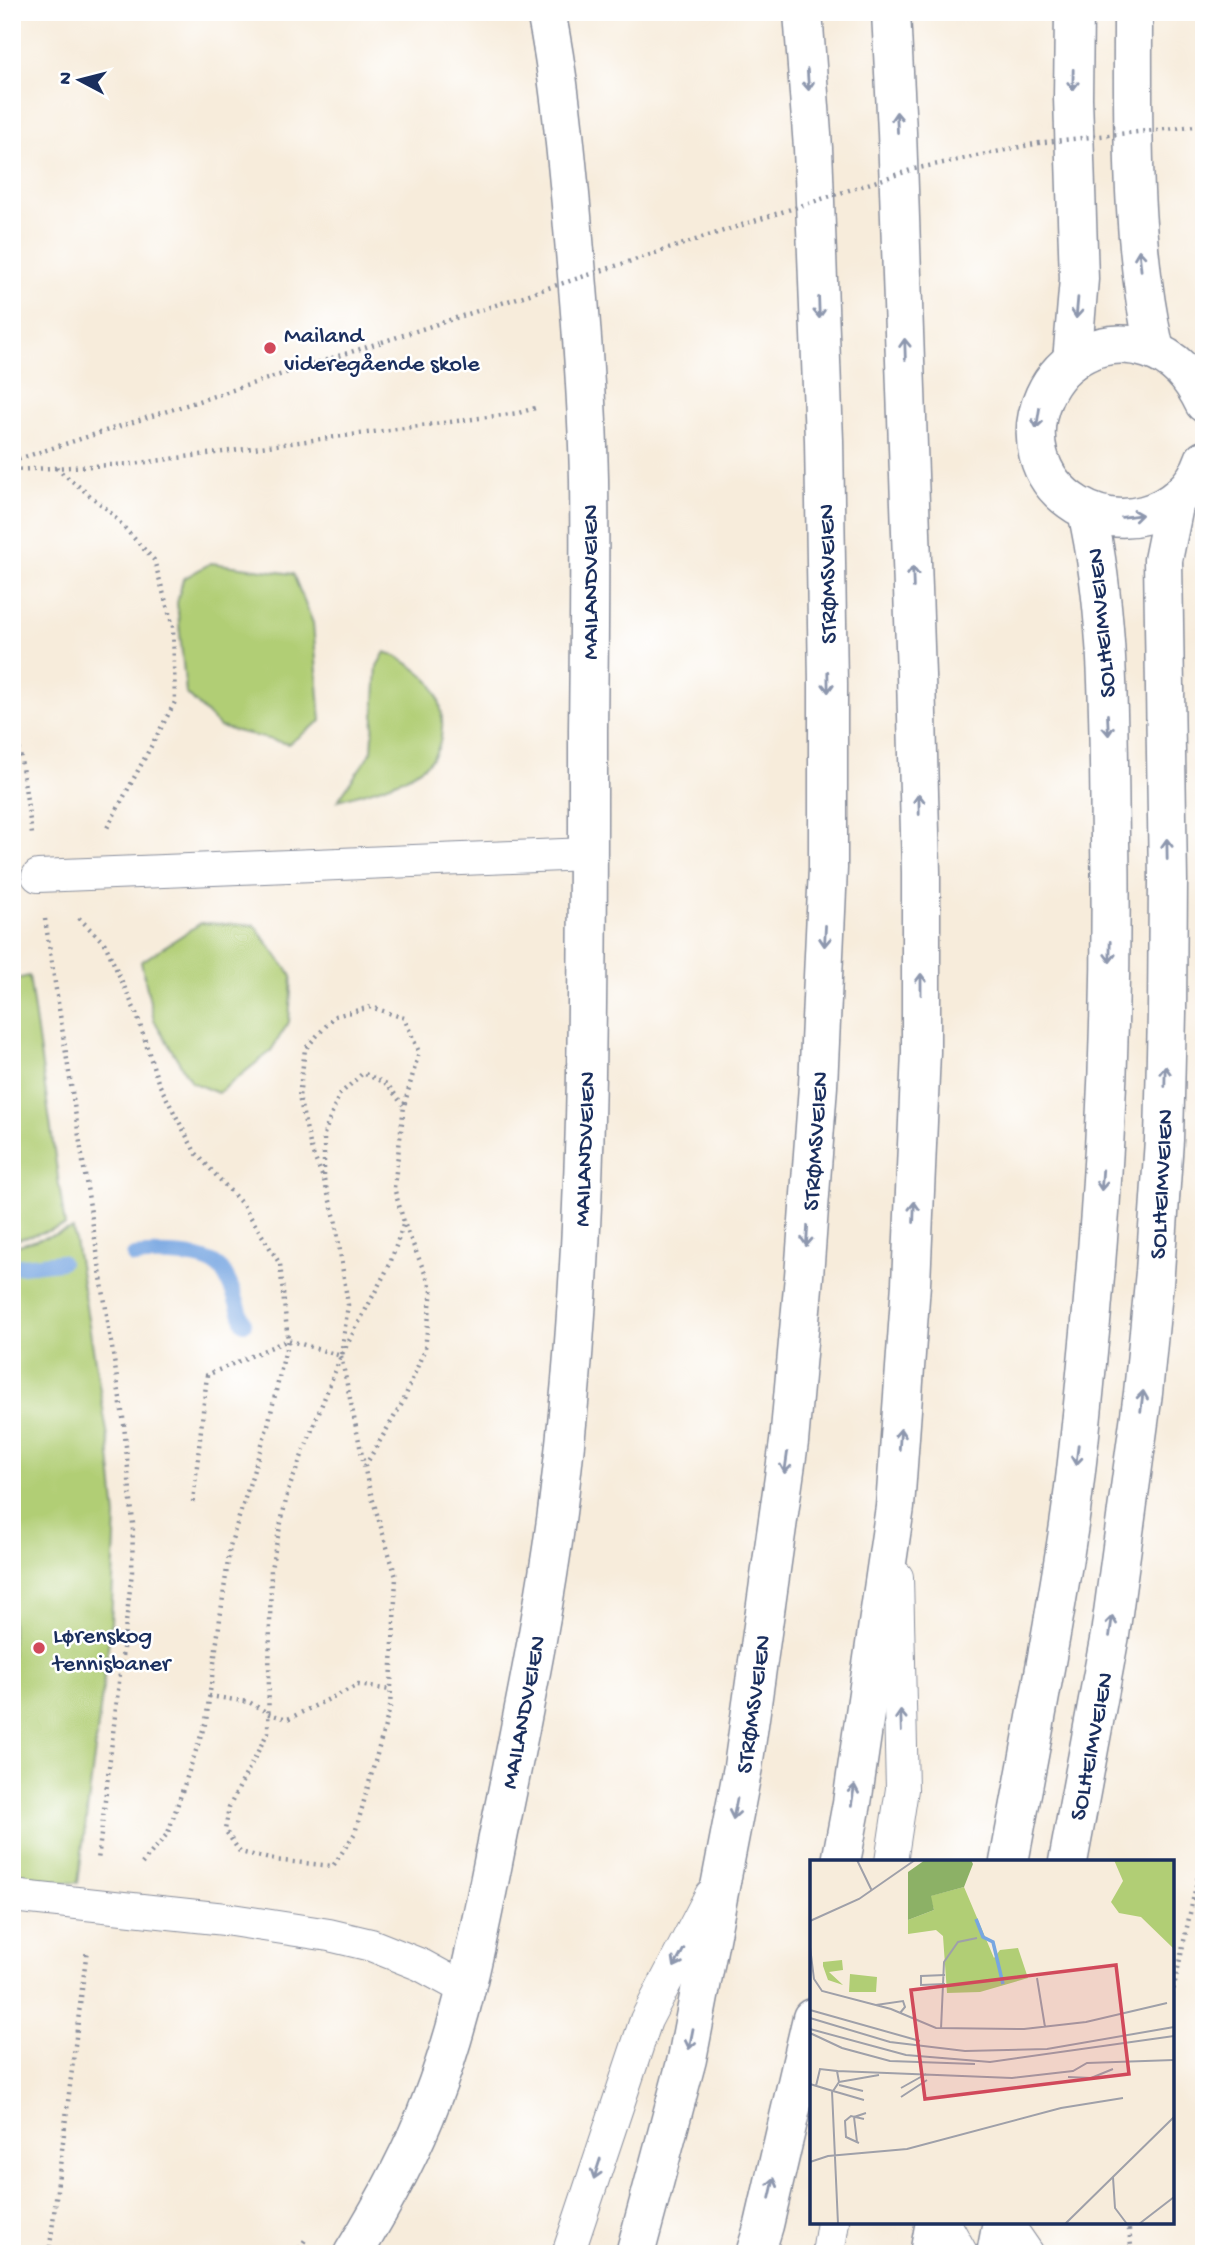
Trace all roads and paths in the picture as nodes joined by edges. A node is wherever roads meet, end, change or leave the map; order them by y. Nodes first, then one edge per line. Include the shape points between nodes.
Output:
1 (546, 12) edge
2 (803, 12) edge
3 (891, 12) edge
4 (1074, 12) edge
5 (1133, 12) edge
6 (1204, 125) edge
7 (1155, 352) junction
8 (1072, 361) junction
9 (1204, 403) edge
10 (517, 413) dead end
11 (1204, 460) edge
12 (12, 461) edge
13 (56, 468) junction
14 (12, 470) edge
15 (1175, 500) junction
16 (1087, 511) junction
17 (12, 700) edge
18 (105, 832) dead end
19 (589, 854) junction
20 (38, 876) junction
21 (404, 1106) junction
22 (324, 1180) junction
23 (404, 1222) junction
24 (288, 1340) junction
25 (341, 1356) junction
26 (365, 1466) junction
27 (193, 1502) dead end
28 (895, 1507) junction
29 (390, 1690) junction
30 (209, 1696) junction
31 (269, 1714) junction
32 (1204, 1849) edge
33 (841, 1860) edge
34 (891, 1860) edge
35 (1009, 1860) edge
36 (1068, 1860) edge
37 (722, 1876) junction
38 (12, 1896) edge
39 (93, 1903) junction
40 (1174, 1987) edge
41 (465, 1989) junction
42 (810, 2027) edge
43 (833, 2224) edge
44 (935, 2224) edge
45 (945, 2224) edge
46 (1004, 2224) edge
47 (1006, 2224) edge
48 (1128, 2224) edge
49 (310, 2234) dead end
50 (49, 2254) edge
51 (296, 2254) edge
52 (352, 2254) edge
53 (568, 2254) edge
54 (635, 2254) edge
55 (755, 2254) edge
56 (828, 2254) edge
57 (929, 2254) edge
58 (962, 2254) edge
59 (996, 2254) edge
60 (1028, 2254) edge
61 (1132, 2254) edge

1 - 19 main road, MAILANDVEIEN via 568,173 586,398
2 -> 37 main road, STRØMSVEIEN via 824,440 828,868 818,1086 789,1442 743,1767
28 -> 3 main road via 919,1093 921,872
4 -> 8 main road via 1079,279
7 -> 5 main road via 1139,247
6 - 12 path, bridge via 1044,142 914,169
7 - 8 main road via 1139,346 1112,346
7 - 9 main road via 1184,371
8 -> 16 main road via 1043,396 1036,441 1052,483
10 - 13 path via 132,464
11 - 15 main road via 1195,480
13 - 14 path
13 - 18 path via 108,510 154,560 173,627 175,702
16 -> 15 main road via 1132,518
36 -> 15 main road, SOLHEIMVEIEN via 1110,1635 1155,1272 1167,1013 1163,561
16 -> 35 main road, SOLHEIMVEIEN via 1102,609 1108,742 1111,890 1105,1144 1069,1524
17 - 20 path
19 - 20 lane
19 - 41 main road, MAILANDVEIEN via 582,1210 558,1500 525,1701
20 - 24 path via 105,944 137,1015 158,1082 195,1152 243,1205 280,1264
20 - 39 path via 124,1424 133,1524 128,1617
21 - 22 path via 387,1084 363,1073 339,1095 324,1134
21 - 22 path via 419,1052 404,1018 371,1007 335,1016 305,1049 299,1097
21 - 23 path via 394,1188
22 - 25 path via 335,1218 348,1305
23 - 25 path via 390,1264
23 - 26 path via 432,1290 425,1348 403,1402
24 - 25 path
24 - 27 path via 207,1376
24 - 30 path via 268,1425 230,1546
25 - 26 path
25 - 31 path via 288,1491 271,1568
26 - 29 path via 396,1577
33 -> 28 main road
34 -> 28 lane via 902,1789
29 - 31 path via 358,1685 288,1719
29 - 31 path via 390,1708 355,1833 333,1866 240,1852 225,1830 229,1807 268,1732
30 - 31 path via 249,1702
30 - 39 path via 206,1721 168,1833 126,1882
32 - 40 path
37 -> 53 lane via 646,2020
37 -> 54 main road, STRØMSVEIEN via 687,2059
38 - 39 lane
39 - 41 lane via 329,1935 371,1945
39 - 50 path
41 - 52 main road, MAILANDVEIEN via 430,2104 402,2169
55 -> 42 main road
43 - 56 lane
44 - 57 main road
45 - 58 lane
46 - 59 main road
47 - 60 lane
48 - 61 path
49 - 51 path

